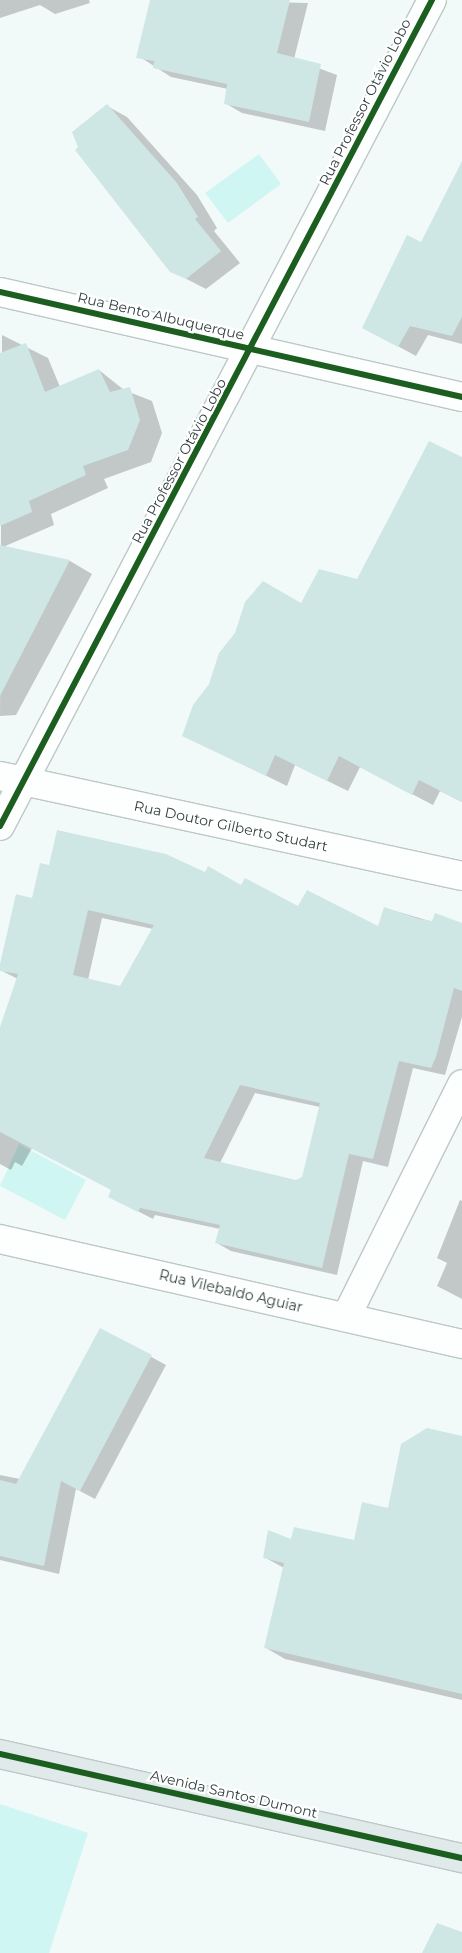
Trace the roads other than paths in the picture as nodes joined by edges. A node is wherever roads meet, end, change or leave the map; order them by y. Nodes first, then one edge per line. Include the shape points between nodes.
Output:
1 (432, 0) edge
2 (0, 292) edge
3 (252, 349) junction
4 (462, 397) edge
5 (12, 779) edge
6 (0, 826) edge
7 (462, 876) edge
8 (462, 1084) edge
9 (0, 1239) edge
10 (346, 1317) junction
11 (462, 1344) edge
12 (0, 1754) edge
13 (462, 1858) edge

1 - 3 street, Rua Professor Otávio Lobo
2 - 3 street, Rua Bento Albuquerque
3 - 4 street, Rua Bento Albuquerque
3 - 5 street, Rua Professor Otávio Lobo
5 - 6 street, Rua Professor Otávio Lobo
5 - 7 street, Rua Doutor Gilberto Studart
8 - 10 street
9 - 10 street, Rua Vilebaldo Aguiar
10 - 11 street, Rua Vilebaldo Aguiar
12 - 13 main road, Avenida Santos Dumont

